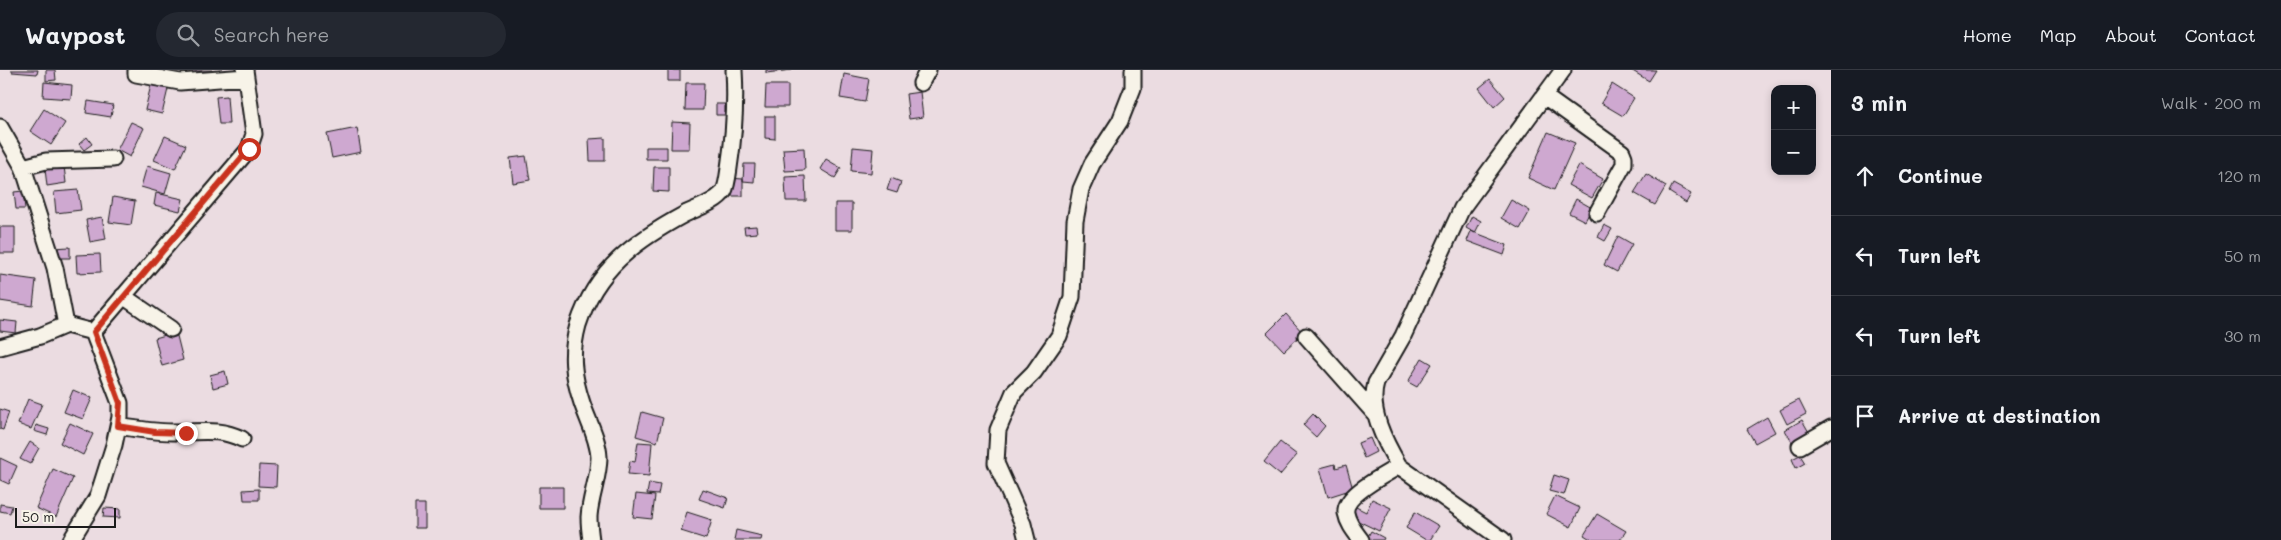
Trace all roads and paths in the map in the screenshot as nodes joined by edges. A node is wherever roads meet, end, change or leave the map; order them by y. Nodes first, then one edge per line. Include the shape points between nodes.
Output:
1 (136, 70) edge
2 (734, 70) edge
3 (1133, 70) edge
4 (1563, 70) edge
5 (246, 73) edge
6 (1544, 96) junction
7 (0, 127) edge
8 (113, 159) dead end
9 (23, 167) junction
10 (1597, 213) dead end
11 (124, 296) junction
12 (66, 325) junction
13 (171, 329) dead end
14 (94, 332) junction
15 (1306, 336) dead end
16 (0, 347) edge
17 (1378, 417) junction
18 (118, 426) junction
19 (1831, 428) edge
20 (242, 439) dead end
21 (1800, 446) dead end
22 (1398, 466) junction
23 (71, 540) edge
24 (591, 540) edge
25 (1027, 540) edge
26 (1361, 540) edge
27 (1503, 540) edge

1 - 5 street via 136,74 180,82
2 - 24 street via 736,105 724,190 621,255 598,281 579,324 572,366 599,455 589,517
3 - 25 street via 1133,88 1120,121 1080,189 1075,221 1072,296 1059,336 1034,372 1014,392 998,430 996,463
4 - 6 street
5 - 11 street via 254,134 249,149
6 - 10 street via 1622,152 1624,164
6 - 17 street via 1462,208 1403,336 1376,383 1373,405
7 - 9 street
8 - 9 street via 46,161
9 - 12 street via 55,268
11 - 13 street
11 - 14 street
12 - 14 street
12 - 16 street
14 - 18 street via 120,403
15 - 17 street
17 - 22 street
18 - 20 street via 155,432 210,430 227,432
18 - 23 street via 98,496
19 - 21 street
22 - 26 street via 1356,494 1347,504 1351,527
22 - 27 street

